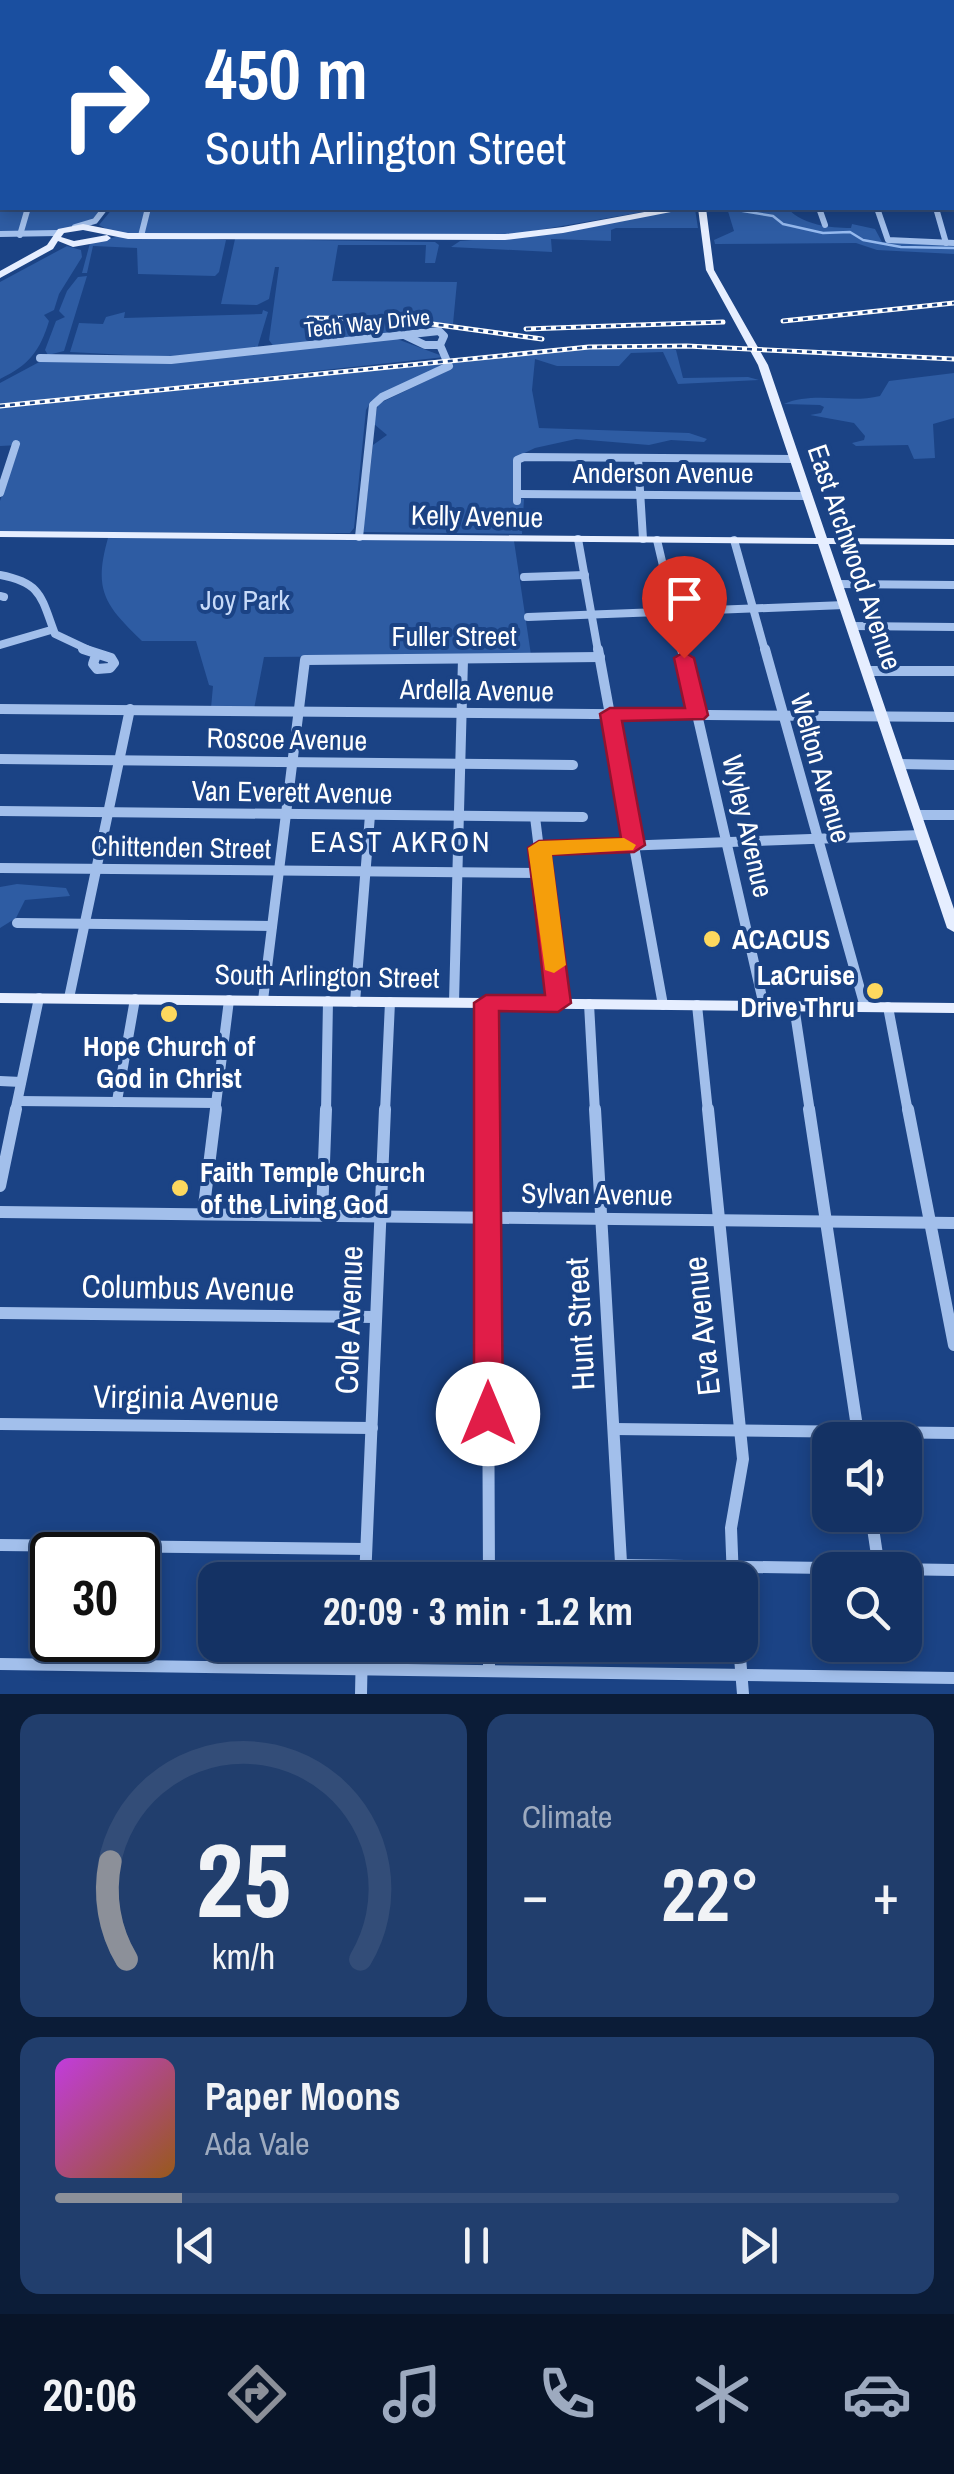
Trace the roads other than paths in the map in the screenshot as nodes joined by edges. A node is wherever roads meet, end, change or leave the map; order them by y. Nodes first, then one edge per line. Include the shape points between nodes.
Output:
1 (27, 210) dead end
2 (106, 210) edge
3 (107, 210) edge
4 (147, 210) edge
5 (666, 210) edge
6 (702, 210) edge
7 (820, 210) edge
8 (878, 210) edge
9 (937, 210) edge
10 (824, 225) dead end
11 (75, 227) junction
12 (0, 234) edge
13 (20, 234) junction
14 (93, 234) junction
15 (57, 236) junction
16 (140, 236) junction
17 (950, 243) edge
18 (70, 244) junction
19 (0, 278) edge
20 (403, 334) junction
21 (440, 345) junction
22 (40, 358) dead end
23 (12, 447) dead end
24 (638, 458) junction
25 (794, 459) junction
26 (0, 493) edge
27 (640, 495) junction
28 (808, 496) junction
29 (0, 534) edge
30 (359, 537) junction
31 (578, 539) junction
32 (643, 539) junction
33 (657, 540) junction
34 (734, 540) junction
35 (822, 541) junction
36 (954, 542) edge
37 (585, 574) junction
38 (0, 576) edge
39 (524, 577) dead end
40 (837, 584) junction
41 (954, 585) edge
42 (844, 605) junction
43 (754, 609) junction
44 (673, 612) junction
45 (592, 615) junction
46 (528, 617) dead end
47 (852, 626) junction
48 (954, 627) edge
49 (51, 630) junction
50 (0, 645) edge
51 (96, 655) dead end
52 (600, 657) junction
53 (462, 659) junction
54 (867, 671) junction
55 (954, 672) edge
56 (0, 708) edge
57 (130, 710) junction
58 (298, 712) junction
59 (461, 713) junction
60 (610, 714) junction
61 (697, 715) junction
62 (784, 716) junction
63 (883, 716) junction
64 (954, 717) edge
65 (0, 758) edge
66 (119, 760) junction
67 (292, 762) junction
68 (460, 763) junction
69 (899, 764) junction
70 (574, 765) dead end
71 (954, 765) edge
72 (0, 812) edge
73 (108, 812) junction
74 (285, 814) junction
75 (370, 815) junction
76 (916, 815) junction
77 (954, 815) edge
78 (458, 816) junction
79 (535, 817) junction
80 (583, 817) dead end
81 (922, 835) junction
82 (818, 839) junction
83 (726, 842) junction
84 (634, 845) junction
85 (539, 848) junction
86 (0, 868) edge
87 (96, 868) junction
88 (278, 870) junction
89 (366, 871) junction
90 (457, 872) junction
91 (542, 873) junction
92 (17, 923) dead end
93 (84, 924) junction
94 (272, 926) junction
95 (954, 928) edge
96 (0, 998) edge
97 (39, 998) junction
98 (69, 998) junction
99 (135, 1000) junction
100 (229, 1000) junction
101 (264, 1000) junction
102 (328, 1001) junction
103 (355, 1002) junction
104 (390, 1002) junction
105 (454, 1002) junction
106 (486, 1003) junction
107 (558, 1003) junction
108 (589, 1004) junction
109 (663, 1005) junction
110 (697, 1005) junction
111 (764, 1006) junction
112 (794, 1006) junction
113 (865, 1007) junction
114 (888, 1008) junction
115 (954, 1008) edge
116 (0, 1082) edge
117 (20, 1082) junction
118 (118, 1101) junction
119 (18, 1102) junction
120 (216, 1103) junction
121 (2, 1169) edge
122 (0, 1186) edge
123 (0, 1212) edge
124 (203, 1214) junction
125 (322, 1215) junction
126 (380, 1216) junction
127 (488, 1217) junction
128 (601, 1218) junction
129 (719, 1220) junction
130 (826, 1221) junction
131 (930, 1222) junction
132 (954, 1222) edge
133 (0, 1313) edge
134 (376, 1317) junction
135 (954, 1345) edge
136 (856, 1422) edge
137 (0, 1424) edge
138 (372, 1428) junction
139 (614, 1429) junction
140 (741, 1430) junction
141 (954, 1433) edge
142 (812, 1434) edge
143 (922, 1434) edge
144 (0, 1545) edge
145 (366, 1549) junction
146 (366, 1562) edge
147 (489, 1562) edge
148 (621, 1562) edge
149 (732, 1562) edge
150 (922, 1569) edge
151 (812, 1570) edge
152 (954, 1570) edge
153 (758, 1572) edge
154 (362, 1662) edge
155 (489, 1662) edge
156 (741, 1662) edge
157 (0, 1664) edge
158 (362, 1669) junction
159 (489, 1670) junction
160 (742, 1675) junction
161 (954, 1678) edge
162 (360, 1694) edge
163 (743, 1694) edge

1 - 13 street
2 - 11 street
3 - 14 street
4 - 16 street
5 - 16 main road via 505,237
6 - 25 main road, East Archwood Avenue via 710,270 760,359
7 - 10 street
8 - 17 street via 888,240
9 - 17 street
11 - 14 main road
11 - 15 main road
12 - 13 street
13 - 15 street
14 - 16 main road
14 - 18 main road
15 - 18 main road
15 - 19 main road via 48,249
18 - 19 main road
20 - 21 street
20 - 21 street, Tech Way Drive via 437,330 444,336
20 - 22 street, Tech Way Drive via 171,360
21 - 30 street, Tech Way Drive via 450,364 446,369 374,405
23 - 26 street
24 - 25 street
24 - 27 street
24 - 27 street, Anderson Avenue via 518,460 517,498
25 - 28 main road, East Archwood Avenue
27 - 28 street, Anderson Avenue
27 - 32 street
28 - 35 main road, East Archwood Avenue
29 - 30 main road, Kelly Avenue
30 - 31 main road, Kelly Avenue
31 - 32 main road, Kelly Avenue
31 - 37 street
32 - 33 main road, Kelly Avenue
33 - 34 main road, Kelly Avenue
33 - 44 street, Wyley Avenue
34 - 35 main road, Kelly Avenue
34 - 43 street, Welton Avenue
35 - 36 main road, Kelly Avenue
35 - 40 main road, East Archwood Avenue
37 - 39 street
37 - 45 street
38 - 49 street via 38,589
40 - 41 street
40 - 42 main road, East Archwood Avenue
42 - 43 street
42 - 47 main road, East Archwood Avenue
43 - 44 street
43 - 62 street, Welton Avenue
44 - 45 street
44 - 61 street, Wyley Avenue
45 - 46 street
45 - 52 street
47 - 48 street
47 - 54 main road, East Archwood Avenue
49 - 50 street
49 - 51 street
52 - 53 street, Fuller Street
52 - 60 street
53 - 58 street, Fuller Street via 308,659
53 - 59 street
54 - 55 street
54 - 63 main road, East Archwood Avenue
56 - 57 street, Ardella Avenue
57 - 58 street, Ardella Avenue
57 - 66 street
58 - 59 street, Ardella Avenue
58 - 67 street
59 - 60 street, Ardella Avenue
59 - 68 street
60 - 61 street, Ardella Avenue
60 - 84 street
61 - 62 street, Ardella Avenue
61 - 83 street, Wyley Avenue
62 - 63 street, Ardella Avenue
62 - 82 street, Welton Avenue
63 - 64 street, Ardella Avenue
63 - 69 main road, East Archwood Avenue
65 - 66 street, Roscoe Avenue
66 - 67 street, Roscoe Avenue
66 - 73 street
67 - 68 street, Roscoe Avenue
67 - 74 street
68 - 70 street, Roscoe Avenue
68 - 78 street
69 - 71 street
69 - 76 main road, East Archwood Avenue
72 - 73 street, Van Everett Avenue
73 - 74 street, Van Everett Avenue
73 - 87 street
74 - 75 street, Van Everett Avenue
74 - 88 street
75 - 78 street, Van Everett Avenue
75 - 89 street
76 - 77 street
76 - 81 main road, East Archwood Avenue
78 - 79 street, Van Everett Avenue
78 - 90 street
79 - 80 street, Van Everett Avenue
79 - 85 street
81 - 82 street
81 - 95 main road, East Archwood Avenue
82 - 83 street
82 - 113 street, Welton Avenue
83 - 84 street
83 - 111 street, Wyley Avenue
84 - 85 street
84 - 109 street
85 - 91 street
86 - 87 street, Chittenden Street
87 - 88 street, Chittenden Street
87 - 93 street
88 - 89 street, Chittenden Street
88 - 94 street
89 - 90 street, Chittenden Street
89 - 103 street
90 - 91 street, Chittenden Street
90 - 105 street
91 - 107 street
92 - 93 street
93 - 94 street
93 - 98 street
94 - 101 street
96 - 97 main road, South Arlington Street
97 - 98 main road, South Arlington Street
97 - 117 street
98 - 99 main road, South Arlington Street
99 - 100 main road, South Arlington Street
99 - 118 street
100 - 101 main road, South Arlington Street
100 - 120 street
101 - 102 main road, South Arlington Street
102 - 103 main road, South Arlington Street
102 - 125 street
103 - 104 main road, South Arlington Street
104 - 105 main road, South Arlington Street
104 - 126 street, Cole Avenue
105 - 106 main road, South Arlington Street
106 - 107 main road, South Arlington Street
106 - 127 street
107 - 108 main road, South Arlington Street
108 - 109 main road, South Arlington Street
108 - 128 street, Hunt Street
109 - 110 main road, South Arlington Street
110 - 111 main road, South Arlington Street
110 - 129 street, Eva Avenue
111 - 112 main road, South Arlington Street
112 - 113 main road, South Arlington Street
112 - 130 street
113 - 114 main road, South Arlington Street
114 - 115 main road, South Arlington Street
114 - 131 street
116 - 117 street
117 - 119 street
118 - 119 street
118 - 120 street
119 - 121 street
120 - 124 street
121 - 122 street
123 - 124 street, Sylvan Avenue
124 - 125 street, Sylvan Avenue
125 - 126 street, Sylvan Avenue
126 - 127 street, Sylvan Avenue
126 - 134 street, Cole Avenue
127 - 128 street, Sylvan Avenue
127 - 147 street
128 - 129 street, Sylvan Avenue
128 - 139 street, Hunt Street
129 - 130 street, Sylvan Avenue
129 - 140 street, Eva Avenue
130 - 131 street, Sylvan Avenue
130 - 136 street
131 - 132 street, Sylvan Avenue
131 - 135 street
133 - 134 street, Columbus Avenue
134 - 138 street, Cole Avenue
137 - 138 street, Virginia Avenue
138 - 145 street, Cole Avenue
139 - 140 street
139 - 148 street, Hunt Street
140 - 142 street
140 - 149 street, Eva Avenue
141 - 143 street
144 - 145 street
145 - 146 street, Cole Avenue
150 - 152 street
151 - 153 street
154 - 158 street
155 - 159 street
156 - 160 street
157 - 158 street
158 - 159 street
158 - 162 street
159 - 160 street
160 - 161 street
160 - 163 street

